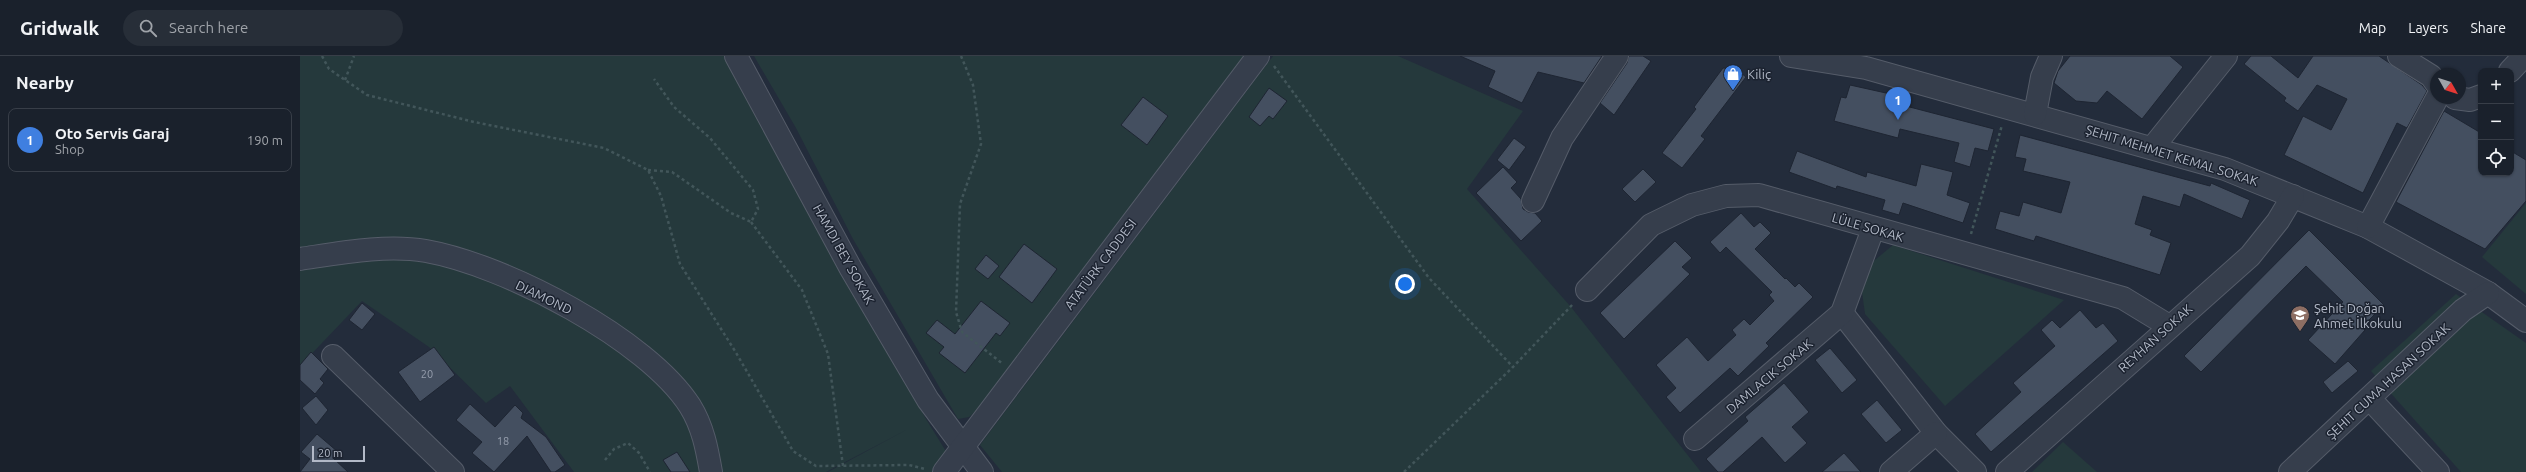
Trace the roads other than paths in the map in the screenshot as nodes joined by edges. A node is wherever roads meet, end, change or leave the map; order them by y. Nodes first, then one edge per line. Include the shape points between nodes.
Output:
1 (736, 56) edge
2 (1617, 56) edge
3 (1791, 56) edge
4 (2051, 56) edge
5 (2226, 56) edge
6 (2399, 56) edge
7 (1265, 59) edge
8 (1870, 62) edge
9 (2430, 75) edge
10 (2478, 97) edge
11 (2466, 99) edge
12 (2434, 104) edge
13 (2035, 114) junction
14 (2153, 147) junction
15 (2293, 196) junction
16 (1533, 201) dead end
17 (2368, 227) junction
18 (1873, 229) junction
19 (300, 259) edge
20 (1587, 290) road end
21 (2488, 293) junction
22 (1842, 313) junction
23 (2526, 321) edge
24 (2169, 326) junction
25 (333, 356) dead end
26 (2370, 399) junction
27 (1936, 433) junction
28 (1695, 439) dead end
29 (962, 446) junction
30 (936, 471) edge
31 (453, 472) edge
32 (711, 472) edge
33 (982, 472) edge
34 (1892, 472) edge
35 (1975, 472) edge
36 (2007, 472) edge
37 (2290, 472) edge
38 (2438, 472) edge

1 - 29 street, HAMDI BEY SOKAK via 851,269 928,400
2 - 16 street via 1562,138
3 - 8 street, ŞEHIT MEHMET KEMAL SOKAK
4 - 13 street via 2042,77
5 - 14 street
6 - 9 street
7 - 29 street, ATATÜRK CADDESI
8 - 13 street, ŞEHIT MEHMET KEMAL SOKAK via 2007,108
10 - 11 street
12 - 17 street
13 - 14 street, ŞEHIT MEHMET KEMAL SOKAK
14 - 15 street, ŞEHIT MEHMET KEMAL SOKAK via 2225,169
15 - 17 street, ŞEHIT MEHMET KEMAL SOKAK
15 - 24 street, REYHAN SOKAK via 2278,221 2250,256
17 - 21 street, ŞEHIT MEHMET KEMAL SOKAK
18 - 20 street, LÜLE SOKAK via 1759,195 1726,196 1692,205 1651,225
18 - 22 street
18 - 24 street, LÜLE SOKAK via 2123,298
19 - 32 street, DIAMOND via 386,249 426,251 483,268 552,300 611,332 672,382 699,422
21 - 23 street, ŞEHIT MEHMET KEMAL SOKAK
21 - 26 street, ŞEHIT CUMA HASAN SOKAK via 2463,310
22 - 27 street
22 - 28 street
24 - 36 street, REYHAN SOKAK
25 - 31 street
26 - 37 street, ŞEHIT CUMA HASAN SOKAK
26 - 38 street
27 - 34 street
27 - 35 street
29 - 30 street, ATATÜRK CADDESI
29 - 33 street, HAMDI BEY SOKAK

